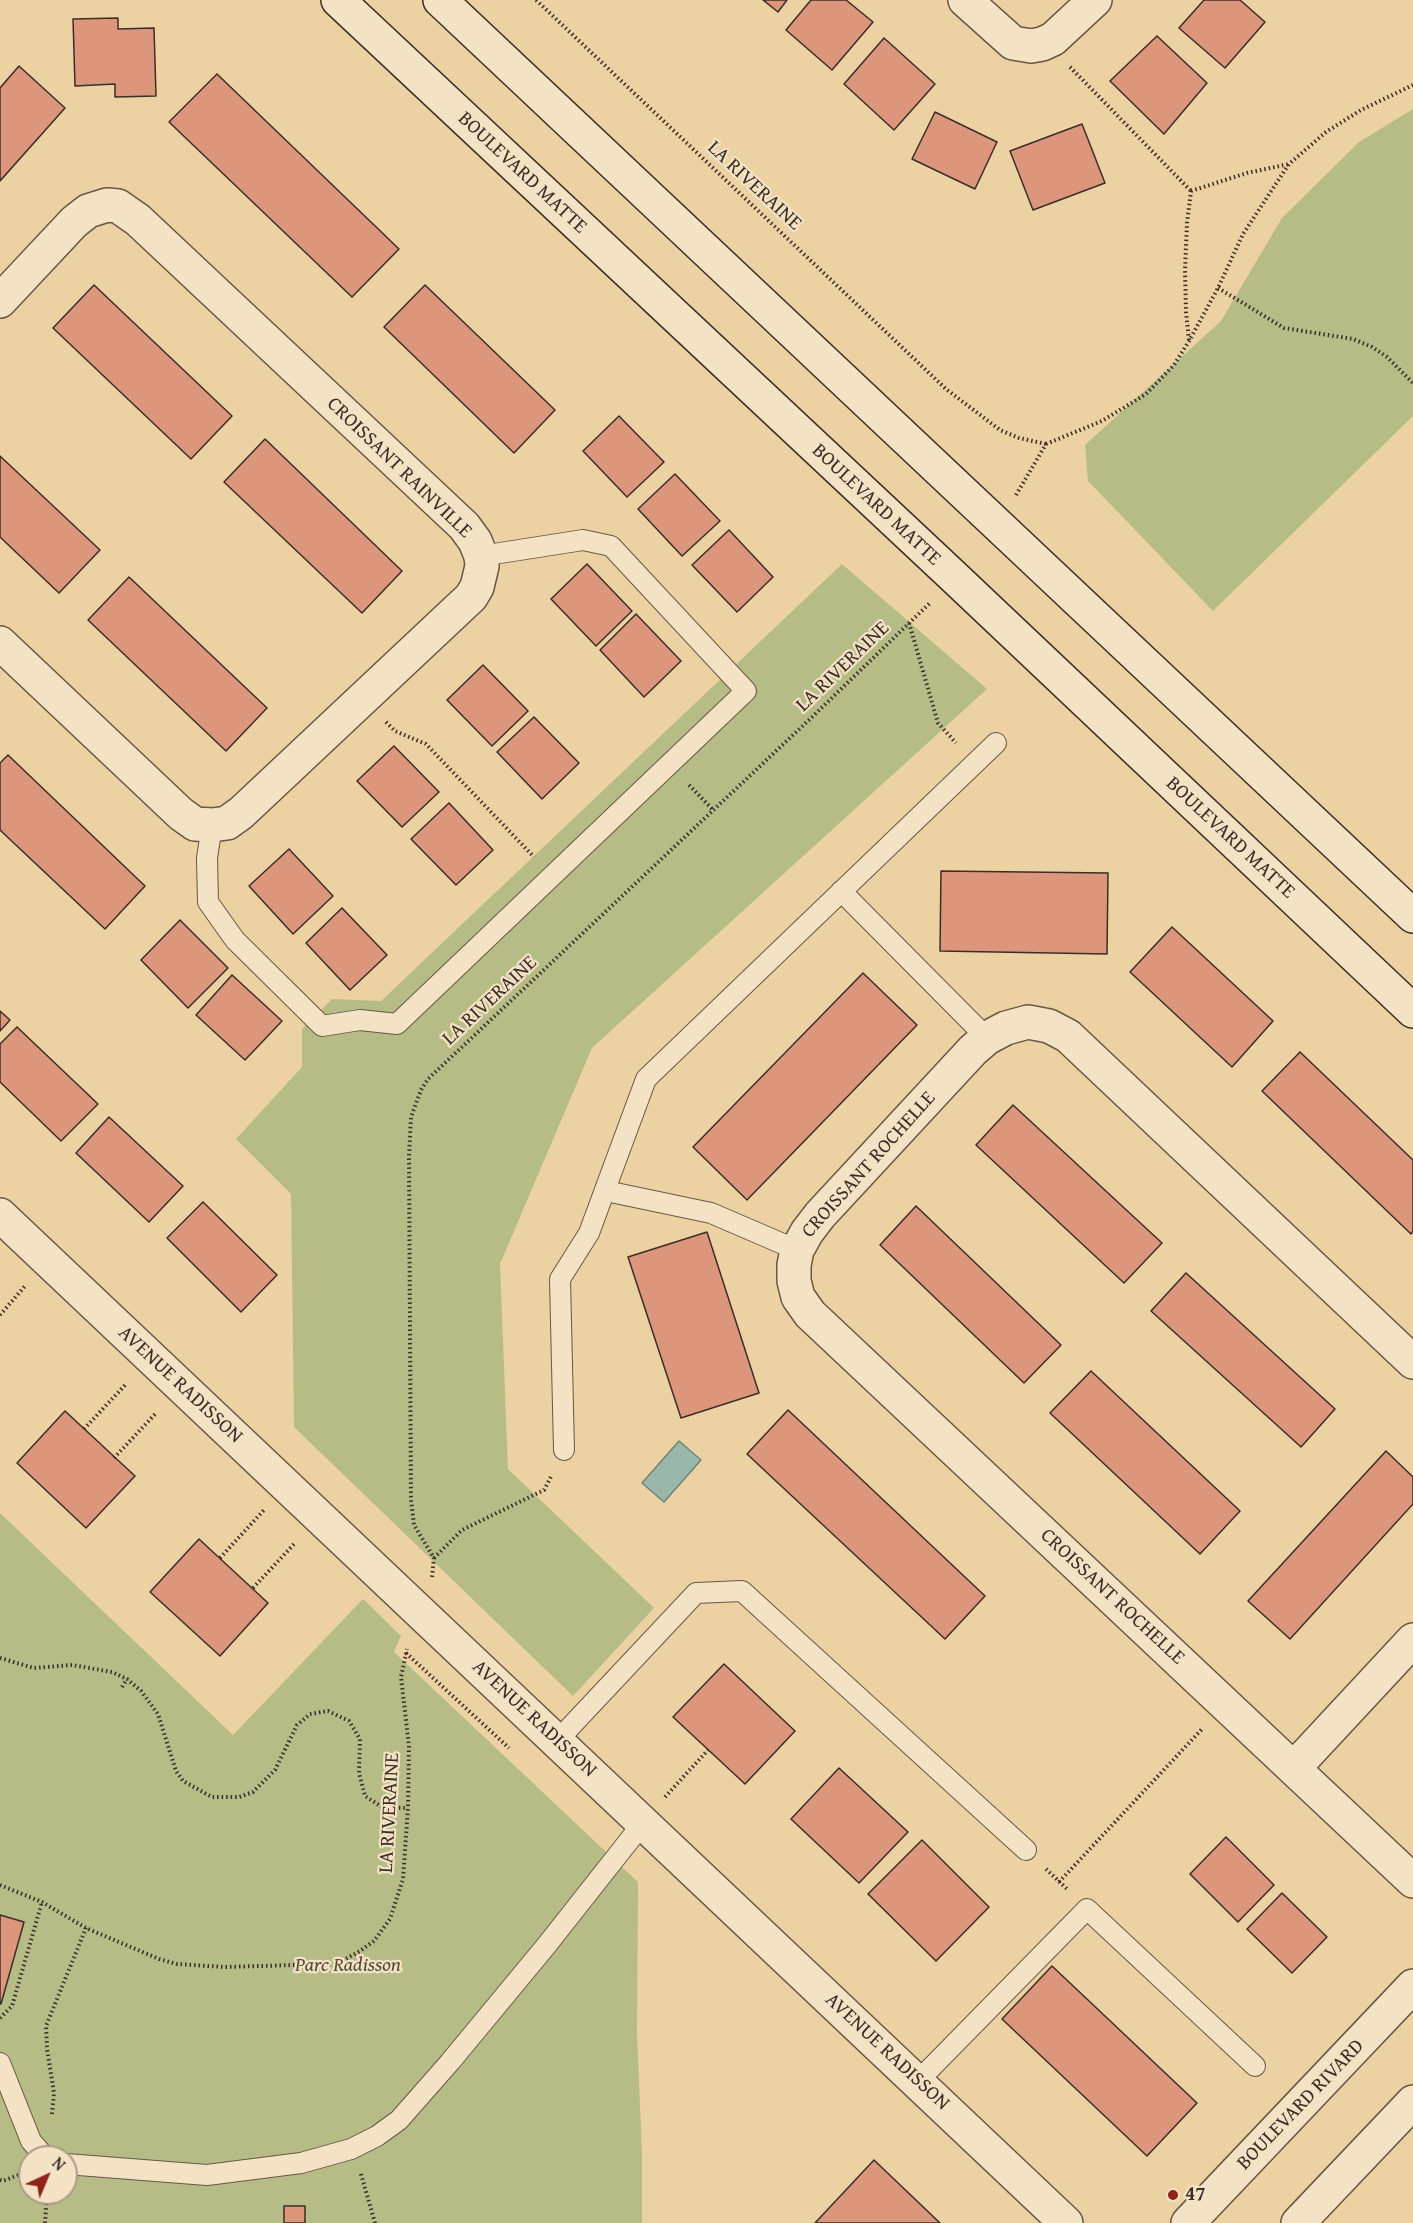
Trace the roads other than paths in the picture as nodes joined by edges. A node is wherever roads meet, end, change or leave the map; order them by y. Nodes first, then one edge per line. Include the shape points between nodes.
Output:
1 (338, 0) edge
2 (440, 0) edge
3 (965, 0) edge
4 (1095, 0) edge
5 (0, 301) edge
6 (481, 556) junction
7 (0, 643) edge
8 (996, 743) dead end
9 (212, 825) junction
10 (842, 891) junction
11 (1413, 916) edge
12 (1413, 1011) edge
13 (987, 1038) junction
14 (606, 1191) junction
15 (0, 1215) edge
16 (797, 1250) junction
17 (1413, 1362) edge
18 (564, 1450) road end
19 (1413, 1640) edge
20 (557, 1741) junction
21 (1294, 1768) junction
22 (644, 1823) junction
23 (1026, 1850) road end
24 (1413, 1881) edge
25 (1413, 1986) edge
26 (0, 2063) edge
27 (1255, 2067) dead end
28 (918, 2081) junction
29 (1413, 2102) edge
30 (34, 2145) edge
31 (78, 2164) edge
32 (1066, 2223) edge
33 (1188, 2223) edge
34 (1298, 2223) edge

1 - 12 street, BOULEVARD MATTE
2 - 11 street
3 - 4 street via 1013,43 1030,46 1053,39
5 - 6 street, CROISSANT RAINVILLE via 81,216 97,207 118,206 138,220 464,526
6 - 9 street, CROISSANT RAINVILLE via 481,576 471,597 241,813 227,823
6 - 9 lane via 583,540 611,546 746,691 397,1023 360,1020 322,1026 236,940 208,903 207,858
7 - 9 street via 181,814 195,824
8 - 10 lane
10 - 13 lane
10 - 14 lane via 646,1079
13 - 16 street, CROISSANT ROCHELLE via 820,1215
13 - 17 street, CROISSANT ROCHELLE via 1028,1022 1049,1026 1068,1036
14 - 16 lane via 711,1213
14 - 18 lane via 589,1233 560,1279
15 - 20 street, AVENUE RADISSON
16 - 21 street, CROISSANT ROCHELLE via 794,1281 798,1297 810,1314
19 - 21 street
20 - 22 street, AVENUE RADISSON
20 - 23 lane via 696,1593 742,1591
21 - 24 street, CROISSANT ROCHELLE
22 - 28 street, AVENUE RADISSON
22 - 31 lane via 414,2103 377,2136 351,2149 301,2163 207,2175
25 - 33 street, BOULEVARD RIVARD
26 - 30 lane
27 - 28 lane via 1087,1908
28 - 32 street, AVENUE RADISSON
29 - 34 street

